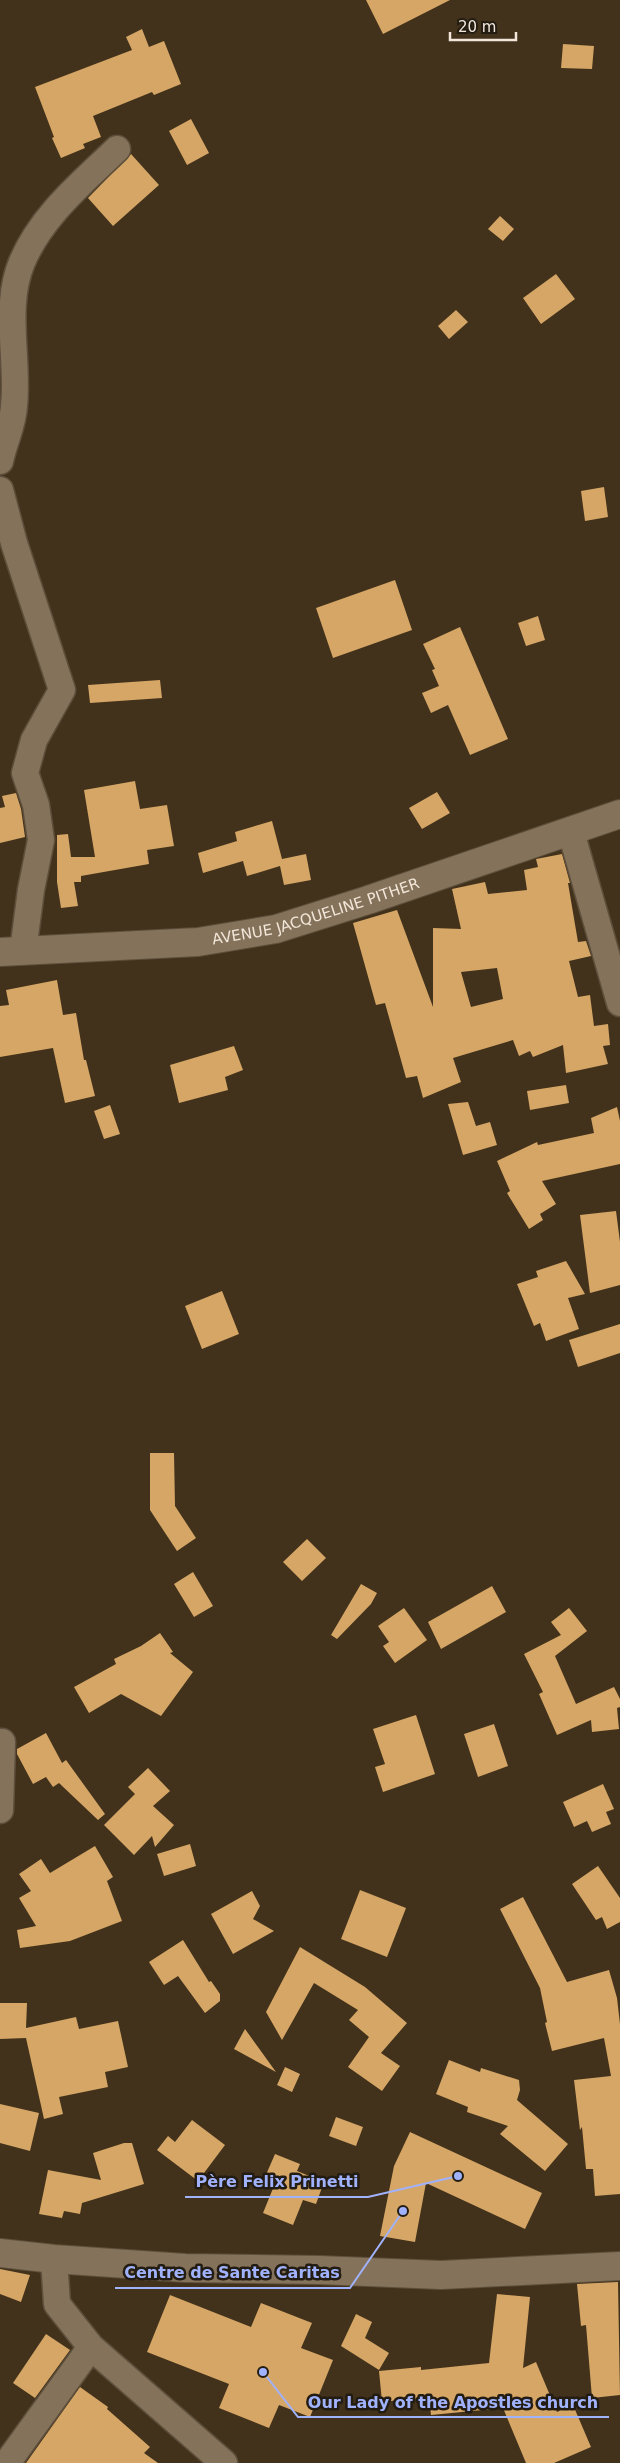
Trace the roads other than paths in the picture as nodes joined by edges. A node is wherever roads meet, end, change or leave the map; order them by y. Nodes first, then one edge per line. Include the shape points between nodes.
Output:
1 (117, 149) dead end
2 (0, 461) edge
3 (0, 490) edge
4 (620, 814) edge
5 (571, 832) junction
6 (12, 952) edge
7 (620, 1003) edge
8 (2, 1742) dead end
9 (0, 1810) edge
10 (0, 2253) edge
11 (54, 2260) junction
12 (620, 2266) edge
13 (90, 2347) junction
14 (7, 2463) edge
15 (224, 2463) edge

1 - 2 street via 54,210 22,263 13,310 14,406
3 - 6 street via 62,690 34,740 24,773 36,805 41,840 31,890
4 - 5 street, AVENUE JACQUELINE PITHER
5 - 6 street, AVENUE JACQUELINE PITHER via 276,929 198,942
5 - 7 street
8 - 9 street
10 - 11 street
11 - 12 street via 185,2268 441,2275
11 - 13 street via 57,2304
13 - 14 street
13 - 15 street

